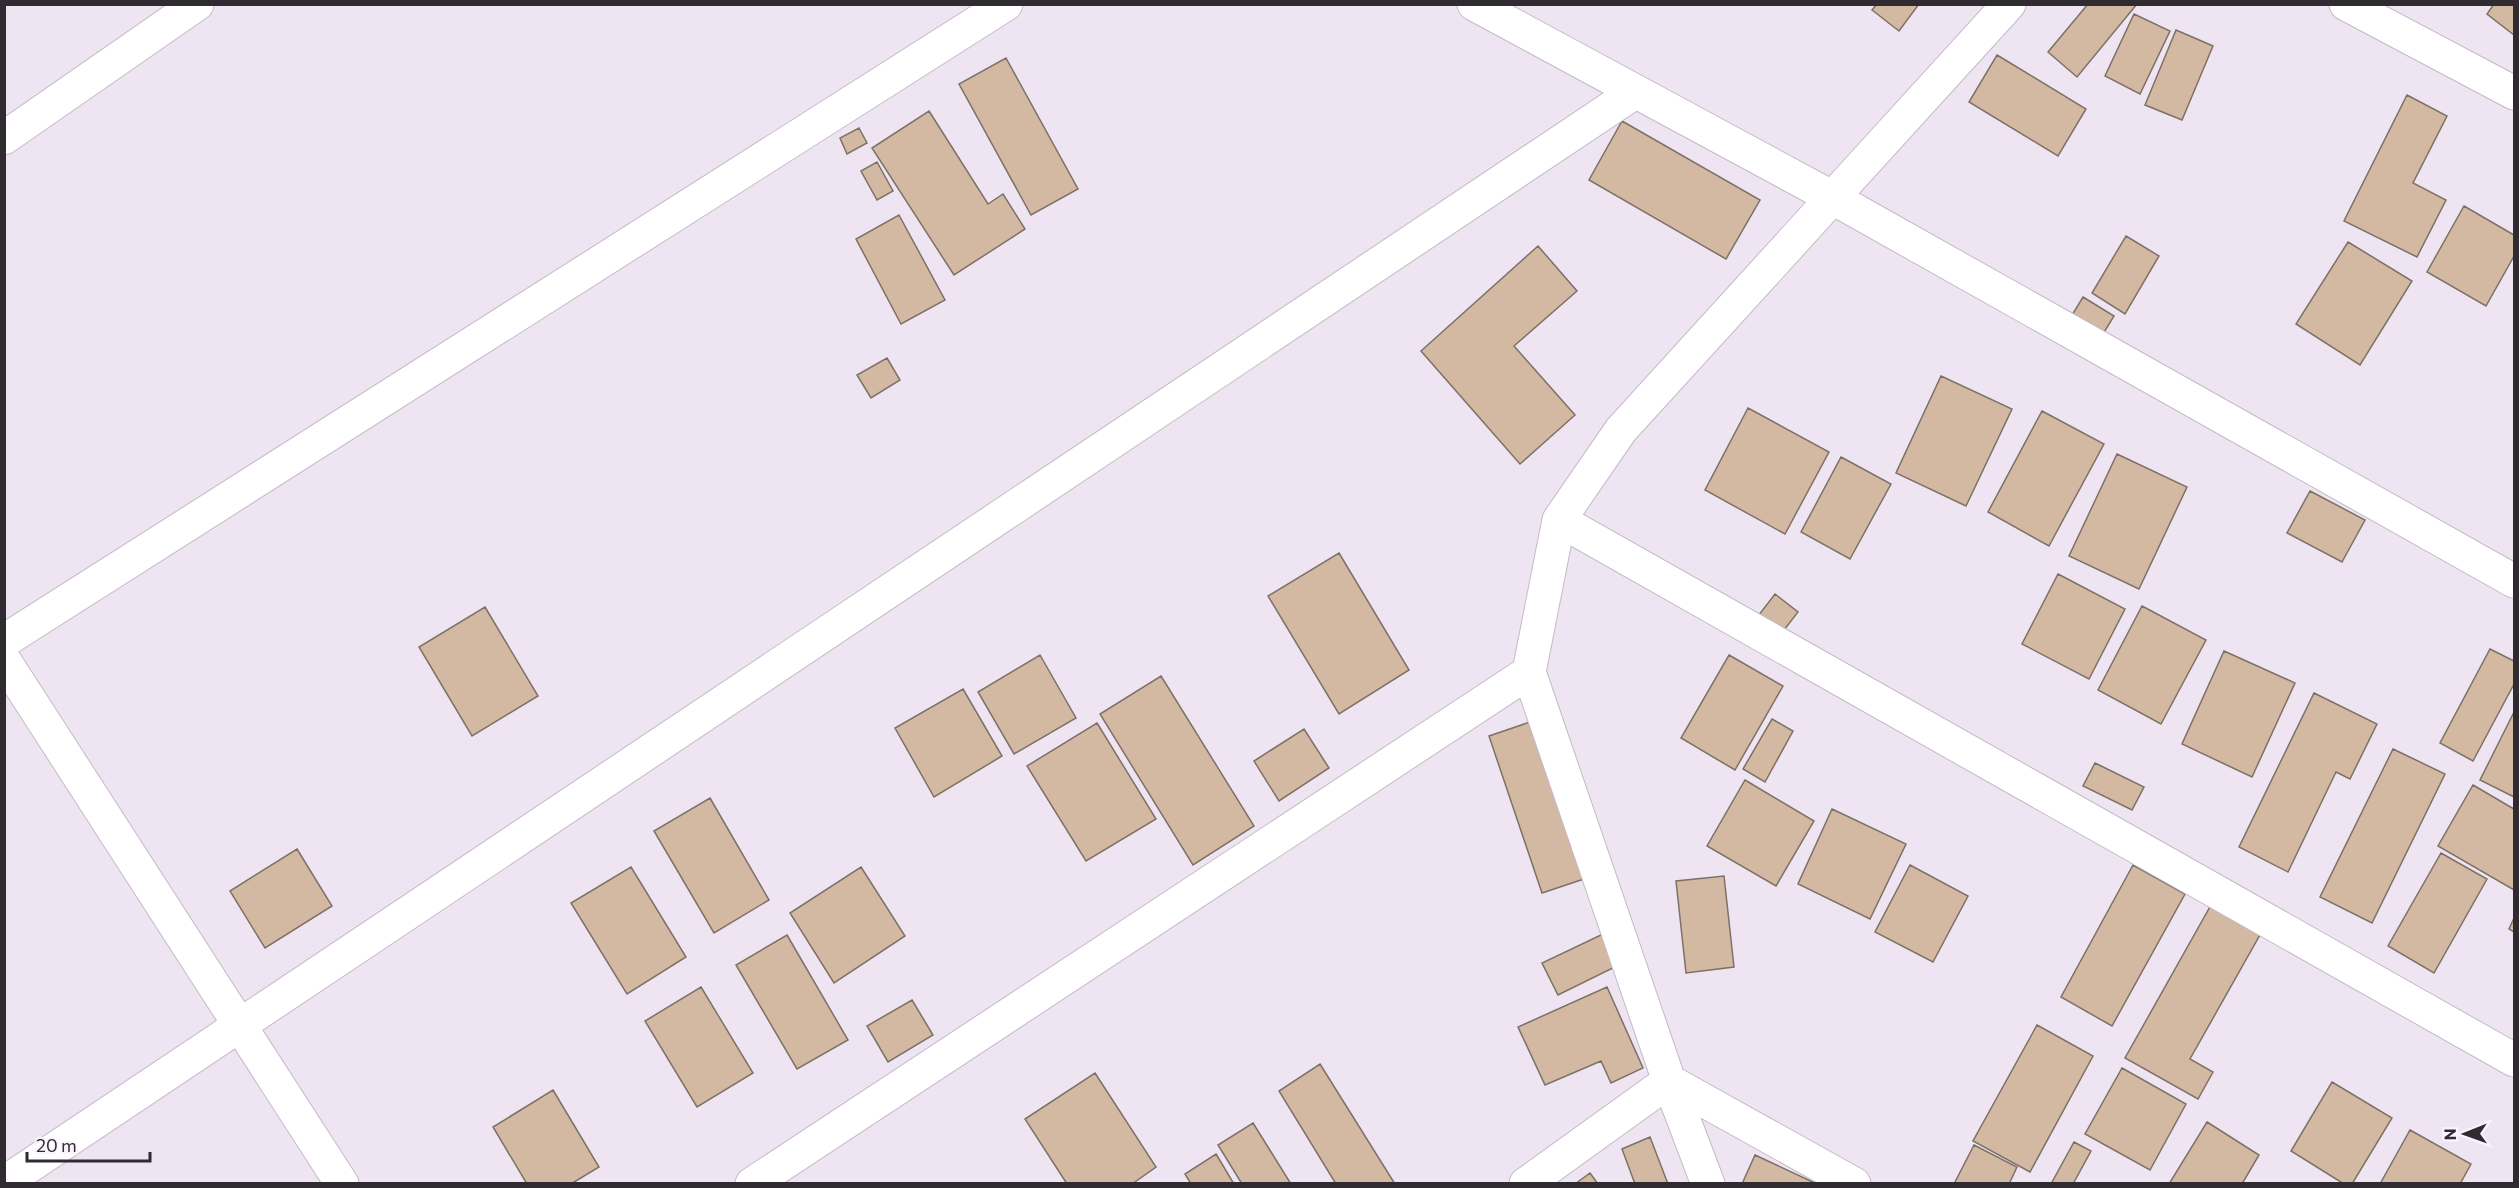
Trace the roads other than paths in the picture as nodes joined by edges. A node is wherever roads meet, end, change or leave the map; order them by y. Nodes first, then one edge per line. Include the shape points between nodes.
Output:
1 (197, 4) edge
2 (1006, 4) edge
3 (1474, 4) edge
4 (2009, 4) edge
5 (2346, 4) edge
6 (1635, 92) junction
7 (2514, 93) edge
8 (4, 138) edge
9 (1833, 198) junction
10 (1559, 520) junction
11 (2514, 580) edge
12 (4, 641) edge
13 (4, 660) edge
14 (1529, 672) junction
15 (240, 1025) junction
16 (2514, 1060) edge
17 (1669, 1081) junction
18 (4, 1183) edge
19 (342, 1184) edge
20 (753, 1184) edge
21 (1526, 1184) edge
22 (1708, 1184) edge
23 (1854, 1184) edge

1 - 8 street
2 - 12 street
3 - 6 street
4 - 9 street
5 - 7 street
6 - 9 street
6 - 15 street
9 - 10 street via 1621,430
9 - 11 street
10 - 14 street
10 - 16 street
13 - 15 street
14 - 17 street
14 - 20 street
15 - 18 street
15 - 19 street
17 - 21 street
17 - 22 street
17 - 23 street

